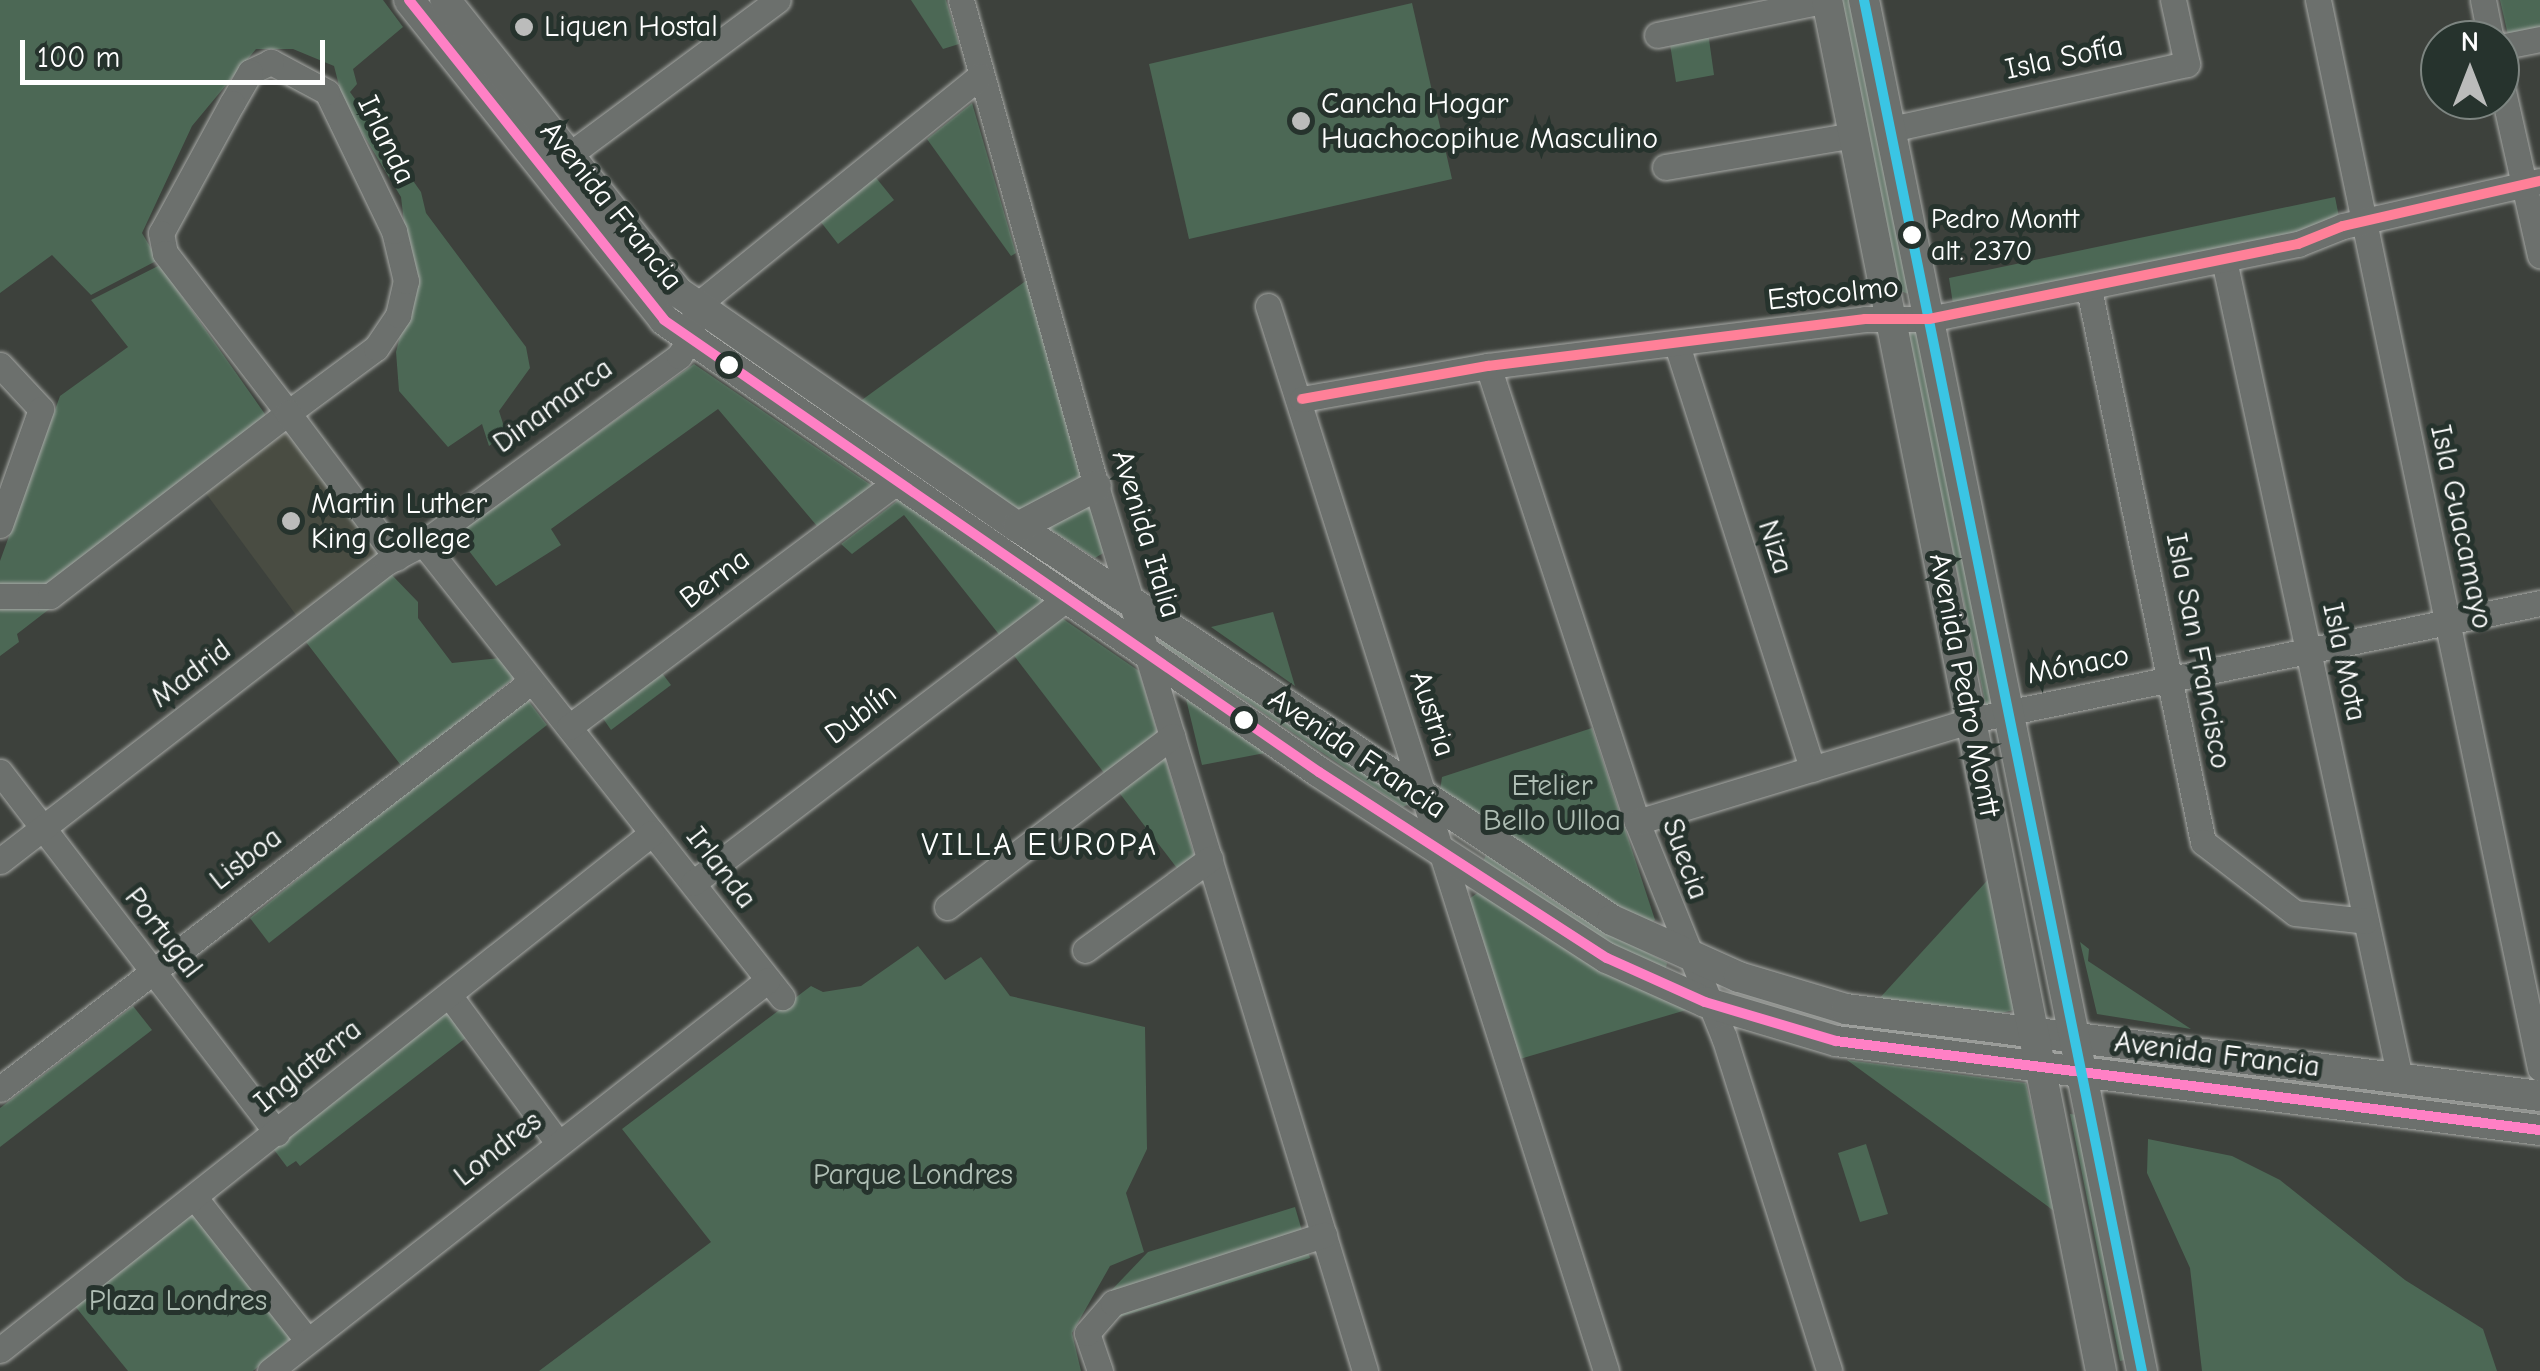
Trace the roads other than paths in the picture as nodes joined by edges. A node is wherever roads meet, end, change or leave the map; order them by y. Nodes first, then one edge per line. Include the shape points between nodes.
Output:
1 (408, 0) edge
2 (778, 0) edge
3 (962, 0) edge
4 (1828, 0) edge
5 (1864, 0) edge
6 (2173, 0) edge
7 (2318, 0) edge
8 (452, 3) edge
9 (1658, 35) dead end
10 (980, 76) junction
11 (2513, 120) edge
12 (1891, 129) junction
13 (1854, 135) junction
14 (569, 154) junction
15 (1666, 167) dead end
16 (2532, 183) edge
17 (2364, 222) junction
18 (2540, 256) edge
19 (2224, 260) junction
20 (2090, 288) junction
21 (696, 306) junction
22 (1268, 306) dead end
23 (1890, 318) junction
24 (1929, 319) junction
25 (690, 339) junction
26 (1677, 345) junction
27 (0, 365) edge
28 (1488, 366) junction
29 (1302, 399) junction
30 (288, 412) junction
31 (898, 482) junction
32 (1096, 486) junction
33 (0, 526) edge
34 (1018, 527) junction
35 (424, 543) junction
36 (397, 558) junction
37 (0, 596) edge
38 (1068, 597) junction
39 (2540, 603) edge
40 (1134, 604) junction
41 (2448, 623) junction
42 (2308, 651) junction
43 (1148, 654) junction
44 (2170, 680) junction
45 (532, 681) junction
46 (2010, 711) junction
47 (1972, 720) junction
48 (569, 727) junction
49 (1172, 736) junction
50 (1812, 769) junction
51 (0, 772) edge
52 (1428, 802) junction
53 (1637, 822) junction
54 (40, 830) junction
55 (652, 833) junction
56 (1446, 855) junction
57 (1210, 859) junction
58 (0, 861) edge
59 (693, 883) junction
60 (946, 908) dead end
61 (2366, 921) junction
62 (1085, 950) dead end
63 (1686, 956) junction
64 (152, 972) junction
65 (775, 989) joint
66 (448, 995) junction
67 (1705, 1002) junction
68 (2034, 1032) junction
69 (2074, 1037) junction
70 (2040, 1067) junction
71 (2540, 1068) edge
72 (2081, 1072) junction
73 (2388, 1076) junction
74 (0, 1089) edge
75 (2540, 1096) edge
76 (2374, 1110) junction
77 (2540, 1130) edge
78 (278, 1132) junction
79 (558, 1143) junction
80 (195, 1198) junction
81 (1324, 1235) junction
82 (307, 1340) junction
83 (2, 1350) edge
84 (270, 1371) edge
85 (1100, 1371) edge
86 (1365, 1371) edge
87 (1606, 1371) edge
88 (1828, 1371) edge
89 (2101, 1371) edge
90 (2142, 1371) edge

1 - 25 main road, Avenida Francia via 664,320
2 - 14 street
3 - 10 street, Avenida Italia
4 - 9 street
4 - 13 main road, Avenida Pedro Montt
5 - 12 main road, Avenida Pedro Montt
6 - 12 street, Isla Sofía via 2187,64
7 - 17 street, Isla Guacamayo
8 - 14 main road, Avenida Francia
10 - 21 street
10 - 32 street, Avenida Italia
11 - 16 street
12 - 24 main road, Avenida Pedro Montt
13 - 15 street
13 - 23 main road, Avenida Pedro Montt
14 - 21 main road, Avenida Francia via 660,277
16 - 17 street, Estocolmo
16 - 18 street
17 - 19 street, Estocolmo
17 - 41 street, Isla Guacamayo
19 - 20 street, Estocolmo
19 - 42 street, Isla Mota
20 - 24 street, Estocolmo
20 - 44 street, Isla San Francisco
21 - 25 street
21 - 34 main road, Avenida Francia
22 - 29 street, Austria
23 - 24 street, Estocolmo
23 - 26 street, Estocolmo
23 - 47 main road, Avenida Pedro Montt
24 - 46 main road, Avenida Pedro Montt
25 - 31 main road, Avenida Francia
25 - 35 street, Dinamarca via 678,356
26 - 28 street, Estocolmo
26 - 50 street, Niza
27 - 33 street via 41,409
28 - 29 street, Estocolmo
28 - 53 street, Suecia
29 - 52 street, Austria
30 - 30 street, Irlanda via 376,348 398,315 406,281 394,231 328,92 271,62 250,72 161,233 166,252
30 - 36 street, Irlanda
30 - 37 street via 50,596
31 - 38 main road, Avenida Francia
31 - 48 street, Berna
32 - 34 main road
32 - 40 street, Avenida Italia
34 - 40 main road, Avenida Francia
35 - 36 street, Madrid
35 - 45 street, Irlanda
36 - 54 street, Madrid
38 - 43 main road, Avenida Francia
38 - 59 street, Dublín
39 - 41 street, Mónaco
40 - 43 street, Avenida Italia
40 - 52 main road, Avenida Francia
41 - 42 street, Mónaco
41 - 71 street, Isla Guacamayo
42 - 44 street, Mónaco
42 - 61 street, Isla Mota
43 - 49 street, Avenida Italia
43 - 56 main road, Avenida Francia
44 - 46 street, Mónaco
44 - 61 street, Isla San Francisco via 2203,842 2296,912
45 - 48 street, Irlanda
45 - 64 street, Lisboa
46 - 47 street, Mónaco
46 - 69 main road, Avenida Pedro Montt
47 - 50 street, Mónaco
47 - 68 main road, Avenida Pedro Montt
48 - 55 street, Irlanda
49 - 57 street, Avenida Italia
49 - 60 street
50 - 53 street, Mónaco
51 - 54 street, Portugal
52 - 56 street, Austria
52 - 63 main road, Avenida Francia via 1577,900
53 - 63 street, Suecia
54 - 58 street, Madrid
54 - 64 street, Portugal
55 - 59 street, Irlanda
55 - 66 street, Inglaterra
56 - 67 main road, Avenida Francia via 1560,932
56 - 87 street, Austria
57 - 62 street
57 - 81 street, Avenida Italia
59 - 65 street, Irlanda
61 - 73 street, Isla Mota
63 - 67 street, Suecia
63 - 68 main road, Avenida Francia via 1846,1009
64 - 74 street, Lisboa
64 - 78 street, Portugal
65 - 79 street, Londres
66 - 78 street, Inglaterra
66 - 79 street
67 - 70 main road, Avenida Francia via 1836,1041
67 - 88 street, Suecia via 1724,1038
68 - 69 main road, Avenida Francia
68 - 70 main road, Avenida Pedro Montt
69 - 72 main road, Avenida Pedro Montt
69 - 73 main road, Avenida Francia
70 - 72 main road, Avenida Francia
70 - 89 main road, Avenida Pedro Montt
72 - 76 main road, Avenida Francia
72 - 90 main road, Avenida Pedro Montt
73 - 75 main road, Avenida Francia
73 - 76 main road
76 - 77 main road, Avenida Francia
78 - 80 street, Inglaterra
79 - 82 street, Londres
80 - 82 street
80 - 83 street, Inglaterra
81 - 85 street via 1113,1303 1088,1333
81 - 86 street, Avenida Italia
82 - 84 street, Londres

